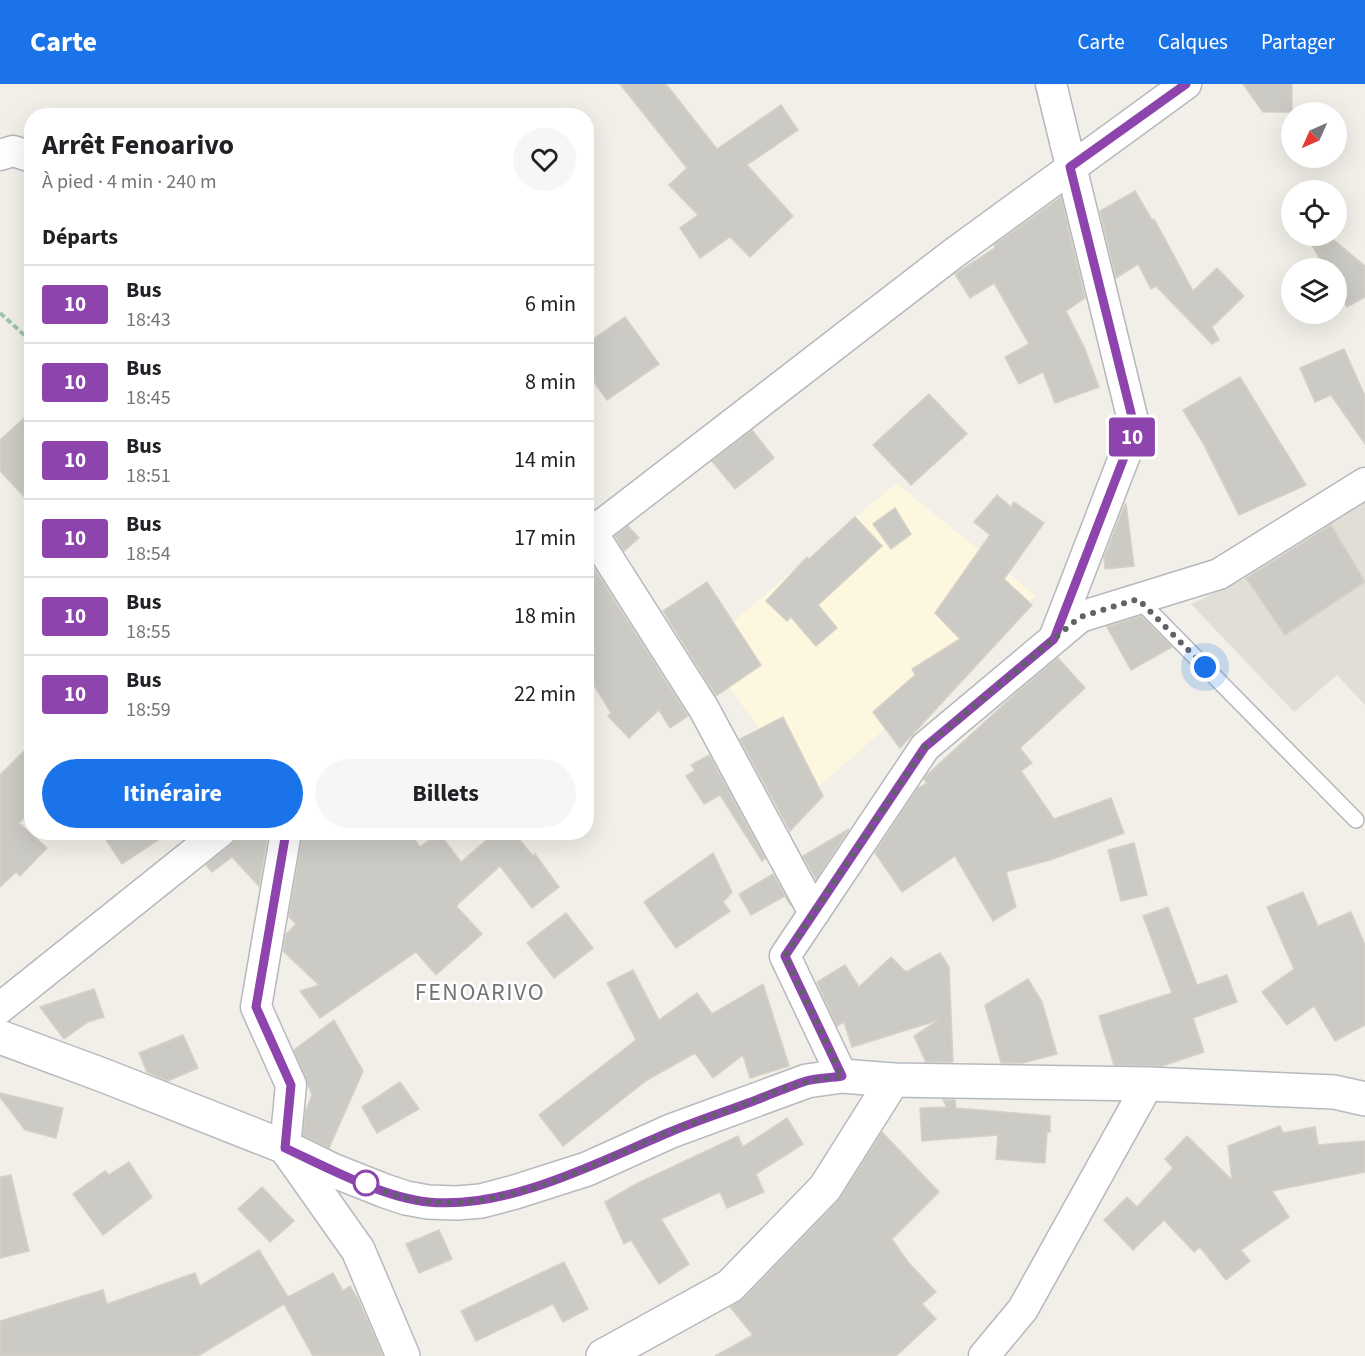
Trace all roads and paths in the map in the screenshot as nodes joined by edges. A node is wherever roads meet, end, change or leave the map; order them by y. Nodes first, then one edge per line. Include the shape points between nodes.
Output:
1 (1051, 84) edge
2 (1186, 84) edge
3 (0, 154) edge
4 (24, 154) edge
5 (1070, 167) junction
6 (0, 313) edge
7 (24, 335) edge
8 (1365, 483) edge
9 (594, 526) edge
10 (594, 540) edge
11 (1138, 599) junction
12 (1054, 639) junction
13 (1356, 820) dead end
14 (210, 840) edge
15 (285, 840) edge
16 (814, 913) junction
17 (0, 1008) edge
18 (0, 1037) edge
19 (842, 1076) junction
20 (893, 1080) junction
21 (1148, 1084) junction
22 (1365, 1099) edge
23 (285, 1148) junction
24 (403, 1356) edge
25 (603, 1356) edge
26 (984, 1356) edge

1 - 5 street
2 - 5 street
3 - 4 street via 13,151
5 - 9 street
5 - 12 street via 1135,429
6 - 7 path
8 - 11 street via 1219,574
10 - 16 street via 704,709
11 - 12 street via 1080,617
11 - 13 lane
12 - 16 street via 925,747
14 - 17 street
15 - 23 street via 256,1007 291,1085
16 - 19 street via 785,956
18 - 23 main road
19 - 20 main road
19 - 23 main road via 807,1081 671,1131 587,1169 481,1201 428,1202 406,1198
20 - 21 main road
20 - 25 main road via 825,1188 730,1286
21 - 22 main road via 1334,1092
21 - 26 street via 1023,1309
23 - 24 main road via 358,1250

